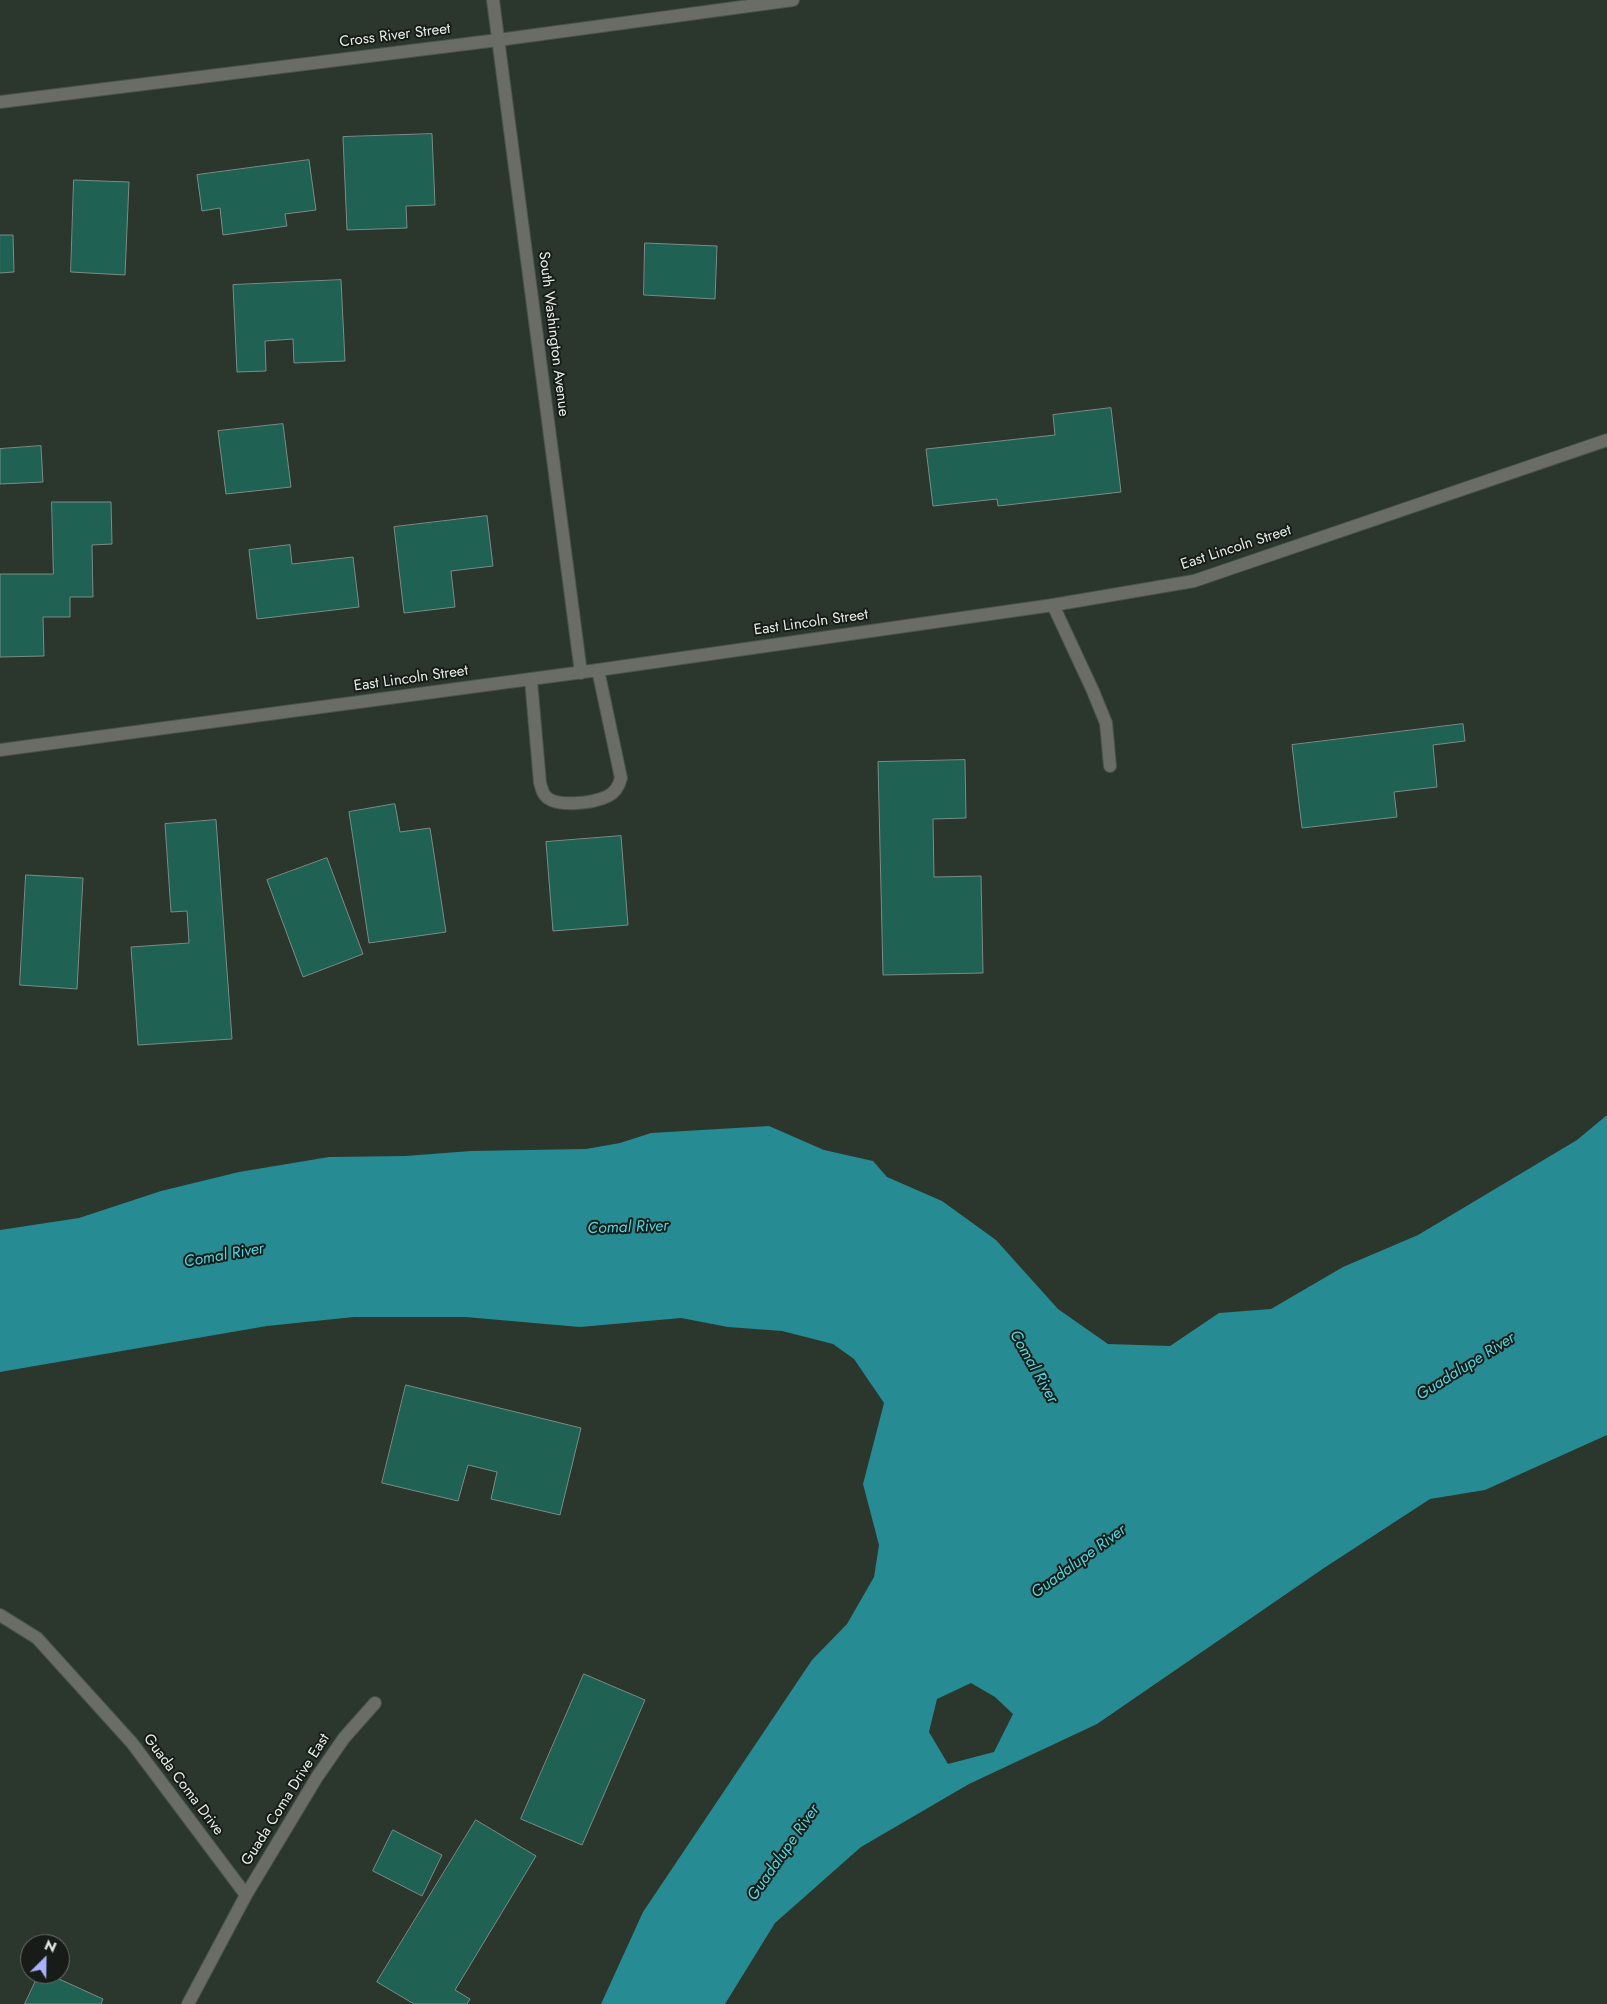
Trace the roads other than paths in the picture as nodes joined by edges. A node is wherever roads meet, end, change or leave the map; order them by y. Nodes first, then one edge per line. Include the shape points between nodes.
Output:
1 (493, 0) edge
2 (793, 0) edge
3 (498, 40) junction
4 (0, 102) edge
5 (1607, 440) edge
6 (1053, 605) junction
7 (598, 670) junction
8 (581, 673) junction
9 (531, 680) junction
10 (0, 750) edge
11 (1110, 766) dead end
12 (0, 1615) edge
13 (375, 1703) dead end
14 (246, 1895) junction
15 (188, 2004) edge

1 - 3 street, South Washington Avenue
2 - 3 street, Cross River Street
3 - 4 street, Cross River Street
3 - 8 street, South Washington Avenue
5 - 6 street, East Lincoln Street via 1194,581
6 - 7 street, East Lincoln Street
6 - 11 street via 1106,723
7 - 8 street, East Lincoln Street
7 - 9 street via 621,778 618,788 607,797 575,804 554,802 544,795 540,783
8 - 9 street, East Lincoln Street
9 - 10 street, East Lincoln Street
12 - 14 street, Guada Coma Drive via 37,1638 132,1743
13 - 14 street, Guada Coma Drive East via 344,1738 317,1777
14 - 15 street

